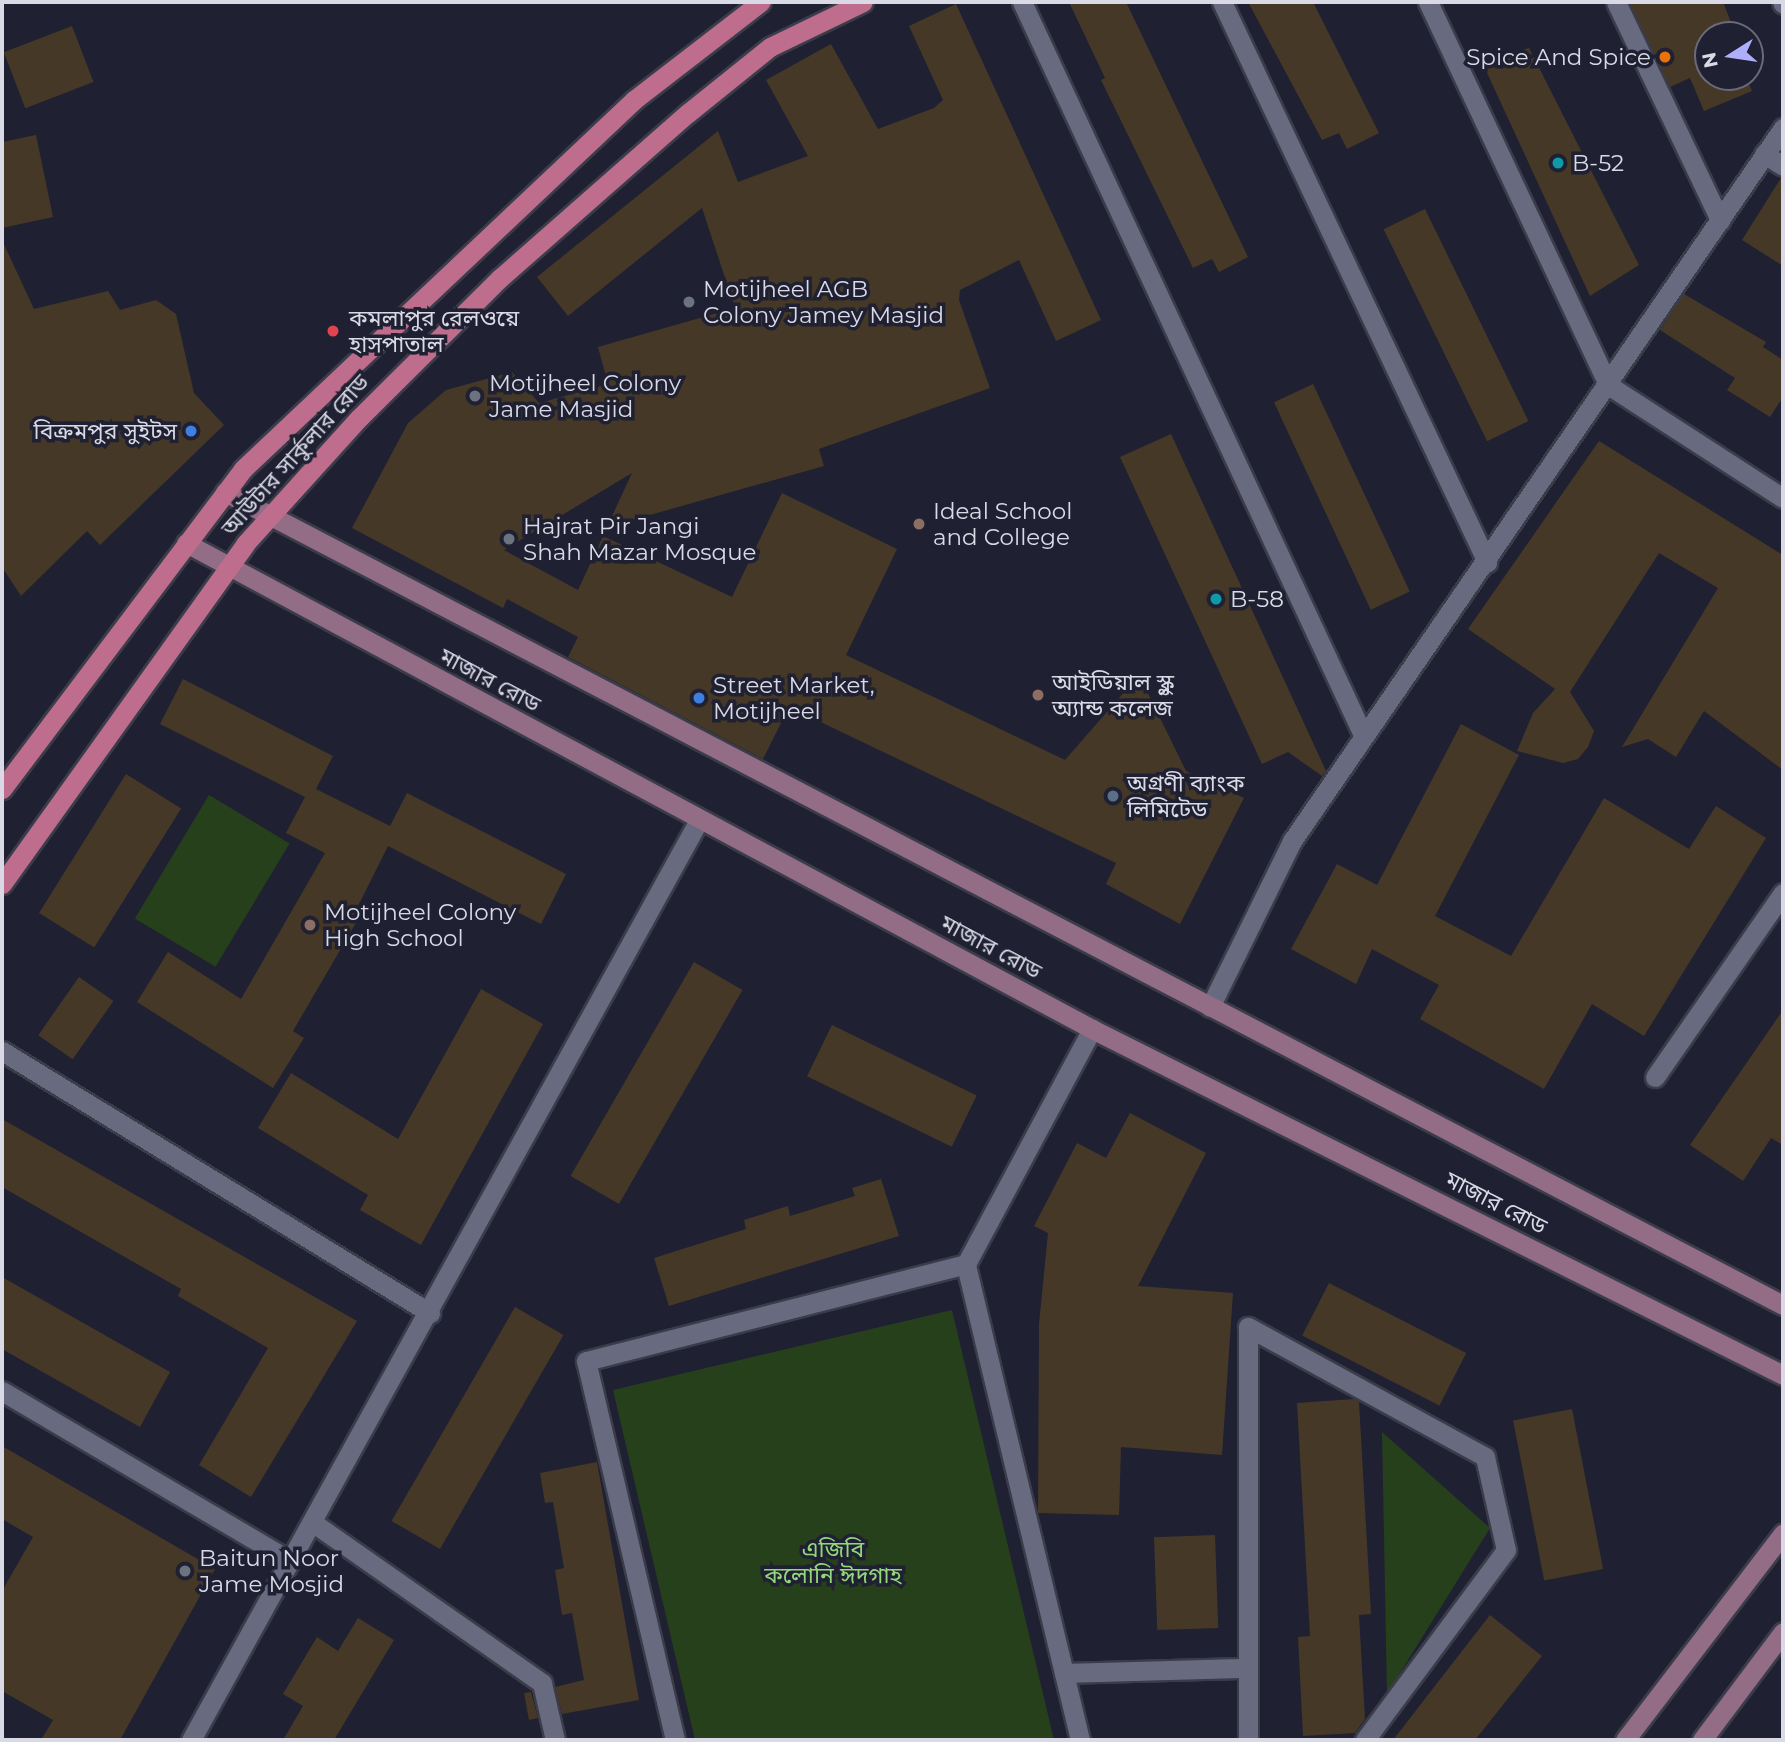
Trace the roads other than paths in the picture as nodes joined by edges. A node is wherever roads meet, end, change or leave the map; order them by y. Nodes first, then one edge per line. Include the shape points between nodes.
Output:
1 (761, 2) edge
2 (863, 2) edge
3 (1023, 2) edge
4 (1222, 2) edge
5 (1429, 2) edge
6 (1616, 2) edge
7 (1783, 128) edge
8 (1764, 154) junction
9 (1783, 166) edge
10 (1720, 220) junction
11 (1608, 385) junction
12 (225, 492) junction
13 (1783, 498) edge
14 (268, 516) junction
15 (186, 543) junction
16 (1486, 562) junction
17 (227, 568) junction
18 (1363, 735) junction
19 (2, 789) edge
20 (699, 820) junction
21 (2, 884) edge
22 (1783, 893) edge
23 (1210, 1007) junction
24 (1092, 1029) junction
25 (2, 1051) edge
26 (1655, 1077) dead end
27 (966, 1264) junction
28 (1783, 1305) edge
29 (430, 1312) junction
30 (1783, 1374) edge
31 (2, 1391) edge
32 (312, 1522) junction
33 (1783, 1533) edge
34 (291, 1561) junction
35 (1783, 1632) edge
36 (1248, 1668) junction
37 (1064, 1673) junction
38 (191, 1740) edge
39 (555, 1740) edge
40 (674, 1740) edge
41 (1080, 1740) edge
42 (1248, 1740) edge
43 (1365, 1740) edge
44 (1625, 1740) edge
45 (1702, 1740) edge

1 - 12 main road, আউটার সার্কুলার রোড via 634,100 323,390
2 - 14 main road, আউটার সার্কুলার রোড via 770,47 688,113 500,278
3 - 18 street
4 - 16 street
5 - 11 street
6 - 10 street
7 - 8 street
8 - 9 street
8 - 10 street
10 - 11 street
11 - 13 street
11 - 16 street
12 - 14 main road, মাজার রোড
12 - 15 main road, আউটার সার্কুলার রোড
14 - 17 main road, আউটার সার্কুলার রোড
14 - 23 main road, মাজার রোড
15 - 17 main road, মাজার রোড
15 - 19 main road, আউটার সার্কুলার রোড
16 - 18 street
17 - 20 main road, মাজার রোড
17 - 21 main road, আউটার সার্কুলার রোড
18 - 23 street via 1292,841
20 - 24 main road, মাজার রোড
20 - 29 street
22 - 26 street
23 - 28 main road, মাজার রোড
24 - 27 street
24 - 30 main road, মাজার রোড
25 - 29 street
27 - 37 street
27 - 40 street via 586,1361
29 - 32 street
31 - 34 street
32 - 34 street
32 - 39 street via 542,1683
33 - 44 main road
34 - 38 street
35 - 45 main road
36 - 37 street
36 - 42 street
36 - 43 street via 1248,1326 1485,1457 1506,1550
37 - 41 street

